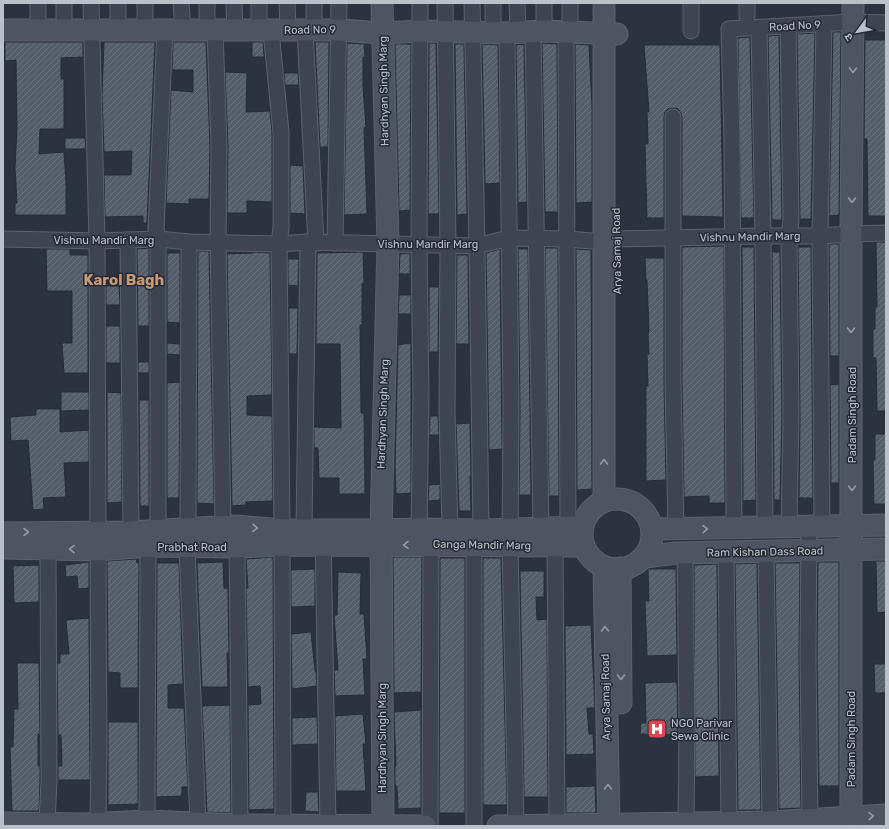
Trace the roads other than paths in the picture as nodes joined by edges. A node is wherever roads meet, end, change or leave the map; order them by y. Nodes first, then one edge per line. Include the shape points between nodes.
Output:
1 (38, 3) edge
2 (64, 3) edge
3 (91, 3) edge
4 (118, 3) edge
5 (145, 3) edge
6 (181, 3) edge
7 (207, 3) edge
8 (234, 3) edge
9 (259, 3) edge
10 (287, 3) edge
11 (314, 3) edge
12 (339, 3) edge
13 (382, 3) edge
14 (420, 3) edge
15 (445, 3) edge
16 (472, 3) edge
17 (493, 3) edge
18 (517, 3) edge
19 (544, 3) edge
20 (570, 3) edge
21 (604, 3) edge
22 (617, 3) edge
23 (691, 3) edge
24 (854, 13) edge
25 (886, 23) edge
26 (824, 24) junction
27 (788, 26) junction
28 (759, 28) junction
29 (164, 29) junction
30 (3, 30) edge
31 (38, 30) junction
32 (64, 30) junction
33 (91, 30) junction
34 (118, 30) junction
35 (219, 30) junction
36 (288, 30) junction
37 (339, 30) junction
38 (420, 31) junction
39 (446, 31) junction
40 (691, 31) dead end
41 (472, 32) junction
42 (519, 32) junction
43 (568, 32) junction
44 (382, 33) junction
45 (610, 34) junction
46 (673, 116) dead end
47 (886, 233) edge
48 (851, 234) junction
49 (763, 236) junction
50 (789, 236) junction
51 (820, 236) junction
52 (509, 238) junction
53 (673, 238) junction
54 (732, 238) junction
55 (3, 239) edge
56 (158, 239) junction
57 (536, 239) junction
58 (567, 239) junction
59 (128, 240) junction
60 (610, 240) junction
61 (97, 241) junction
62 (189, 242) junction
63 (218, 242) junction
64 (312, 243) junction
65 (335, 243) junction
66 (279, 244) junction
67 (388, 244) junction
68 (419, 245) junction
69 (448, 245) junction
70 (477, 246) junction
71 (611, 499) junction
72 (886, 525) edge
73 (852, 526) junction
74 (223, 527) junction
75 (765, 527) junction
76 (807, 527) junction
77 (734, 528) junction
78 (450, 529) junction
79 (541, 529) junction
80 (652, 529) junction
81 (676, 529) junction
82 (3, 532) edge
83 (131, 532) junction
84 (578, 534) junction
85 (317, 535) junction
86 (425, 537) junction
87 (478, 537) junction
88 (511, 537) junction
89 (153, 538) junction
90 (187, 538) junction
91 (282, 538) junction
92 (381, 538) junction
93 (98, 541) junction
94 (555, 546) junction
95 (237, 547) junction
96 (3, 548) edge
97 (48, 549) junction
98 (886, 549) edge
99 (852, 550) junction
100 (766, 551) junction
101 (809, 551) junction
102 (726, 552) junction
103 (685, 553) junction
104 (645, 557) junction
105 (612, 568) junction
106 (886, 815) edge
107 (810, 820) junction
108 (147, 821) junction
109 (851, 821) edge
110 (729, 822) junction
111 (770, 822) junction
112 (3, 823) edge
113 (686, 823) junction
114 (47, 824) junction
115 (98, 824) junction
116 (198, 824) junction
117 (557, 824) junction
118 (240, 825) edge
119 (283, 825) junction
120 (615, 825) edge
121 (328, 826) edge
122 (383, 826) edge
123 (425, 826) edge
124 (430, 826) edge
125 (474, 826) edge
126 (507, 826) edge

1 - 31 street
2 - 32 street
3 - 33 street
4 - 34 street
5 - 29 street
6 - 29 street
7 - 35 street
8 - 35 street
9 - 36 street
10 - 36 street
11 - 36 street
12 - 37 street
13 - 44 street, Hardhyan Singh Marg
14 - 38 street
15 - 39 street
16 - 41 street
17 - 42 street
18 - 42 street
19 - 42 street
20 - 43 street
21 - 45 street
22 - 45 street
23 - 40 street
24 - 25 street, Road No 9
24 - 26 street, Road No 9
24 -> 48 street, Padam Singh Road
26 - 27 street, Road No 9
26 - 51 street
27 - 28 street, Road No 9
27 - 50 street via 791,221
28 - 49 street
28 - 54 street, Road No 9 via 729,29
29 - 34 street, Road No 9
29 - 35 street, Road No 9
29 - 56 street via 156,228
30 - 31 street, Road No 9
31 - 32 street, Road No 9
32 - 33 street, Road No 9
33 - 34 street, Road No 9
33 - 61 street
35 - 36 street, Road No 9
35 - 63 street
36 - 37 street, Road No 9
36 - 64 street
36 - 66 street via 281,132
37 - 44 street, Road No 9
37 - 65 street
38 - 39 street, Road No 9
38 - 44 street, Road No 9
38 - 68 street
39 - 41 street, Road No 9
39 - 69 street
41 - 42 street, Road No 9
41 - 70 street
42 - 43 street, Road No 9
42 - 52 street
42 - 57 street
43 - 45 street, Road No 9
43 - 58 street
44 - 67 street, Hardhyan Singh Marg
45 - 60 street
46 - 53 street
47 - 48 street, Vishnu Mandir Marg
48 - 51 street, Vishnu Mandir Marg
48 -> 73 street, Padam Singh Road
49 - 50 street, Vishnu Mandir Marg
49 - 54 street, Vishnu Mandir Marg
49 - 75 street
50 - 51 street, Vishnu Mandir Marg
50 - 76 street via 791,416
51 - 76 street
52 - 57 street, Vishnu Mandir Marg
52 - 70 street, Vishnu Mandir Marg
52 - 88 street
53 - 54 street, Vishnu Mandir Marg
53 - 60 street, Vishnu Mandir Marg
53 - 81 street
54 - 77 street
55 - 61 street, Vishnu Mandir Marg
56 - 59 street, Vishnu Mandir Marg
56 - 62 street, Vishnu Mandir Marg
56 - 89 street
57 - 58 street, Vishnu Mandir Marg
57 - 79 street
58 - 60 street, Vishnu Mandir Marg
58 - 84 street
59 - 61 street, Vishnu Mandir Marg
59 - 83 street
60 - 71 street
61 - 93 street
62 - 63 street, Vishnu Mandir Marg
62 - 90 street
63 - 66 street, Vishnu Mandir Marg
63 - 74 street
64 - 65 street, Vishnu Mandir Marg
64 - 66 street, Vishnu Mandir Marg
64 - 85 street
65 - 67 street, Vishnu Mandir Marg
66 - 91 street
67 - 68 street, Vishnu Mandir Marg
67 - 92 street, Hardhyan Singh Marg
68 - 69 street, Vishnu Mandir Marg
68 - 86 street
69 - 70 street, Vishnu Mandir Marg
69 - 78 street via 447,413
70 - 87 street
71 - 80 street via 630,501 641,508 649,518
71 - 84 street via 592,508
72 - 73 street
73 - 76 street
73 - 99 street, Padam Singh Road
74 - 90 street, Prabhat Road
74 -> 91 street, Prabhat Road via 235,526
75 - 76 street
75 - 77 street
76 - 101 street
81 -> 77 street
78 - 86 street, Ganga Mandir Marg
78 - 87 street, Ganga Mandir Marg
79 - 84 street, Ganga Mandir Marg
79 - 88 street, Ganga Mandir Marg
80 - 81 street
80 - 104 street via 651,544
82 -> 93 street, Prabhat Road
83 - 89 street, Prabhat Road
83 - 93 street, Prabhat Road
84 - 94 street, Ganga Mandir Marg
84 - 105 street via 592,560
85 - 91 street, Prabhat Road
85 - 92 street, Prabhat Road
85 - 121 street
86 - 87 street, Ganga Mandir Marg
86 - 92 street, Ganga Mandir Marg
86 - 124 street
87 - 88 street, Ganga Mandir Marg
87 - 125 street
88 - 94 street, Ganga Mandir Marg
88 - 126 street
89 - 90 street, Prabhat Road
89 - 93 street, Prabhat Road
89 - 108 street
90 - 95 street, Prabhat Road
90 - 116 street
91 - 95 street, Prabhat Road
91 - 119 street
92 - 122 street, Hardhyan Singh Marg
93 -> 97 street, Prabhat Road
93 - 115 street
94 - 117 street
95 - 118 street
96 - 97 street, Prabhat Road
97 - 114 street
98 - 99 street, Ram Kishan Dass Road
99 - 101 street, Ram Kishan Dass Road
99 - 109 street, Padam Singh Road
100 - 101 street, Ram Kishan Dass Road
100 - 102 street, Ram Kishan Dass Road
100 - 111 street
101 - 107 street
102 - 103 street, Ram Kishan Dass Road
102 - 110 street
103 - 104 street, Ram Kishan Dass Road
103 - 113 street
104 - 105 street via 633,566
105 - 120 street, Arya Samaj Road
109 -> 106 street
107 - 109 street
107 - 111 street
108 - 115 street
108 - 116 street
110 - 111 street
110 - 113 street
112 - 114 street
113 - 120 street
114 - 115 street
116 - 118 street
117 - 120 street
117 - 126 street
118 - 119 street
119 - 121 street
121 - 122 street
122 - 123 street

